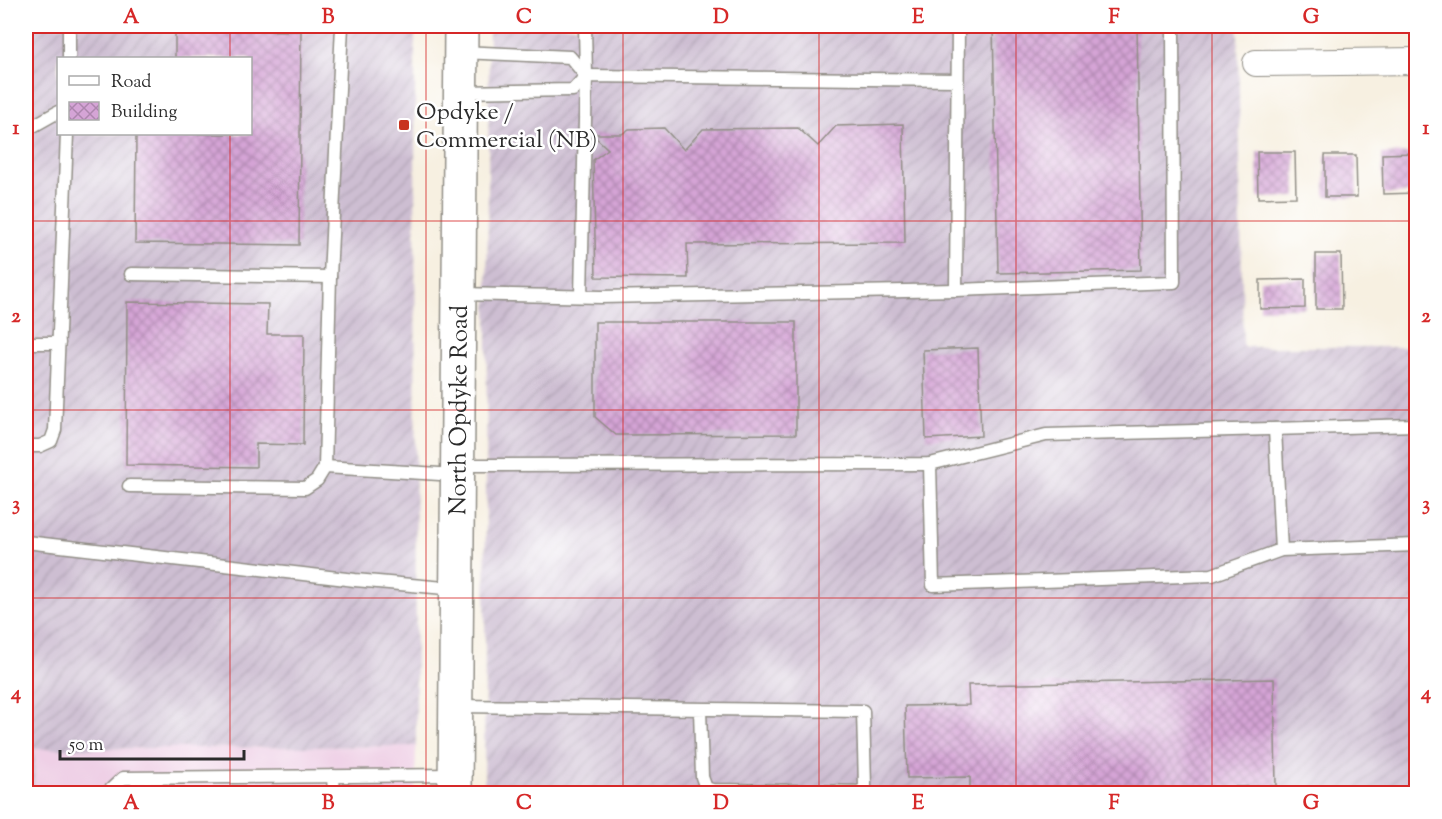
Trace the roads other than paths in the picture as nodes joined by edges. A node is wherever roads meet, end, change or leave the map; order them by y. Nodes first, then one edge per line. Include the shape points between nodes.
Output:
1 (69, 26) edge
2 (342, 26) edge
3 (585, 26) edge
4 (958, 26) edge
5 (1173, 26) edge
6 (460, 39) edge
7 (69, 57) edge
8 (1416, 61) edge
9 (1256, 63) dead end
10 (586, 76) junction
11 (957, 80) junction
12 (460, 92) junction
13 (57, 113) edge
14 (26, 130) edge
15 (67, 135) edge
16 (131, 274) dead end
17 (330, 277) junction
18 (956, 290) junction
19 (459, 294) junction
20 (580, 297) junction
21 (26, 343) edge
22 (59, 343) junction
23 (1416, 425) edge
24 (1275, 429) junction
25 (26, 446) edge
26 (930, 464) junction
27 (325, 467) junction
28 (458, 470) junction
29 (129, 486) dead end
30 (26, 542) edge
31 (1416, 545) edge
32 (1281, 550) junction
33 (457, 589) junction
34 (456, 706) junction
35 (700, 709) junction
36 (333, 776) junction
37 (455, 784) edge
38 (106, 794) edge
39 (334, 794) edge

1 - 7 lane
2 - 17 lane
3 - 10 lane
4 - 11 lane
5 - 18 lane via 1174,282
6 - 10 lane via 570,57
6 - 12 main road, North Opdyke Road
8 - 9 street
10 - 11 lane
10 - 12 lane via 573,90
10 - 20 lane
11 - 18 lane
12 - 19 main road, North Opdyke Road
13 - 14 lane
15 - 22 lane
16 - 17 lane
17 - 27 lane
18 - 20 lane
19 - 20 lane
19 - 28 main road, North Opdyke Road
21 - 22 lane
22 - 25 lane via 53,435 51,441 40,446
23 - 24 lane
24 - 26 lane via 1047,435
24 - 32 lane
26 - 28 lane
26 - 32 lane via 933,585 1212,575
27 - 28 lane
27 - 29 lane via 317,480 305,488
28 - 33 main road, North Opdyke Road
30 - 33 lane
31 - 32 lane
33 - 34 main road, North Opdyke Road
34 - 35 lane
34 - 37 main road, North Opdyke Road
35 - 35 lane via 863,711 863,790 706,788 702,777
36 - 37 lane
36 - 38 lane via 123,778
36 - 39 lane

